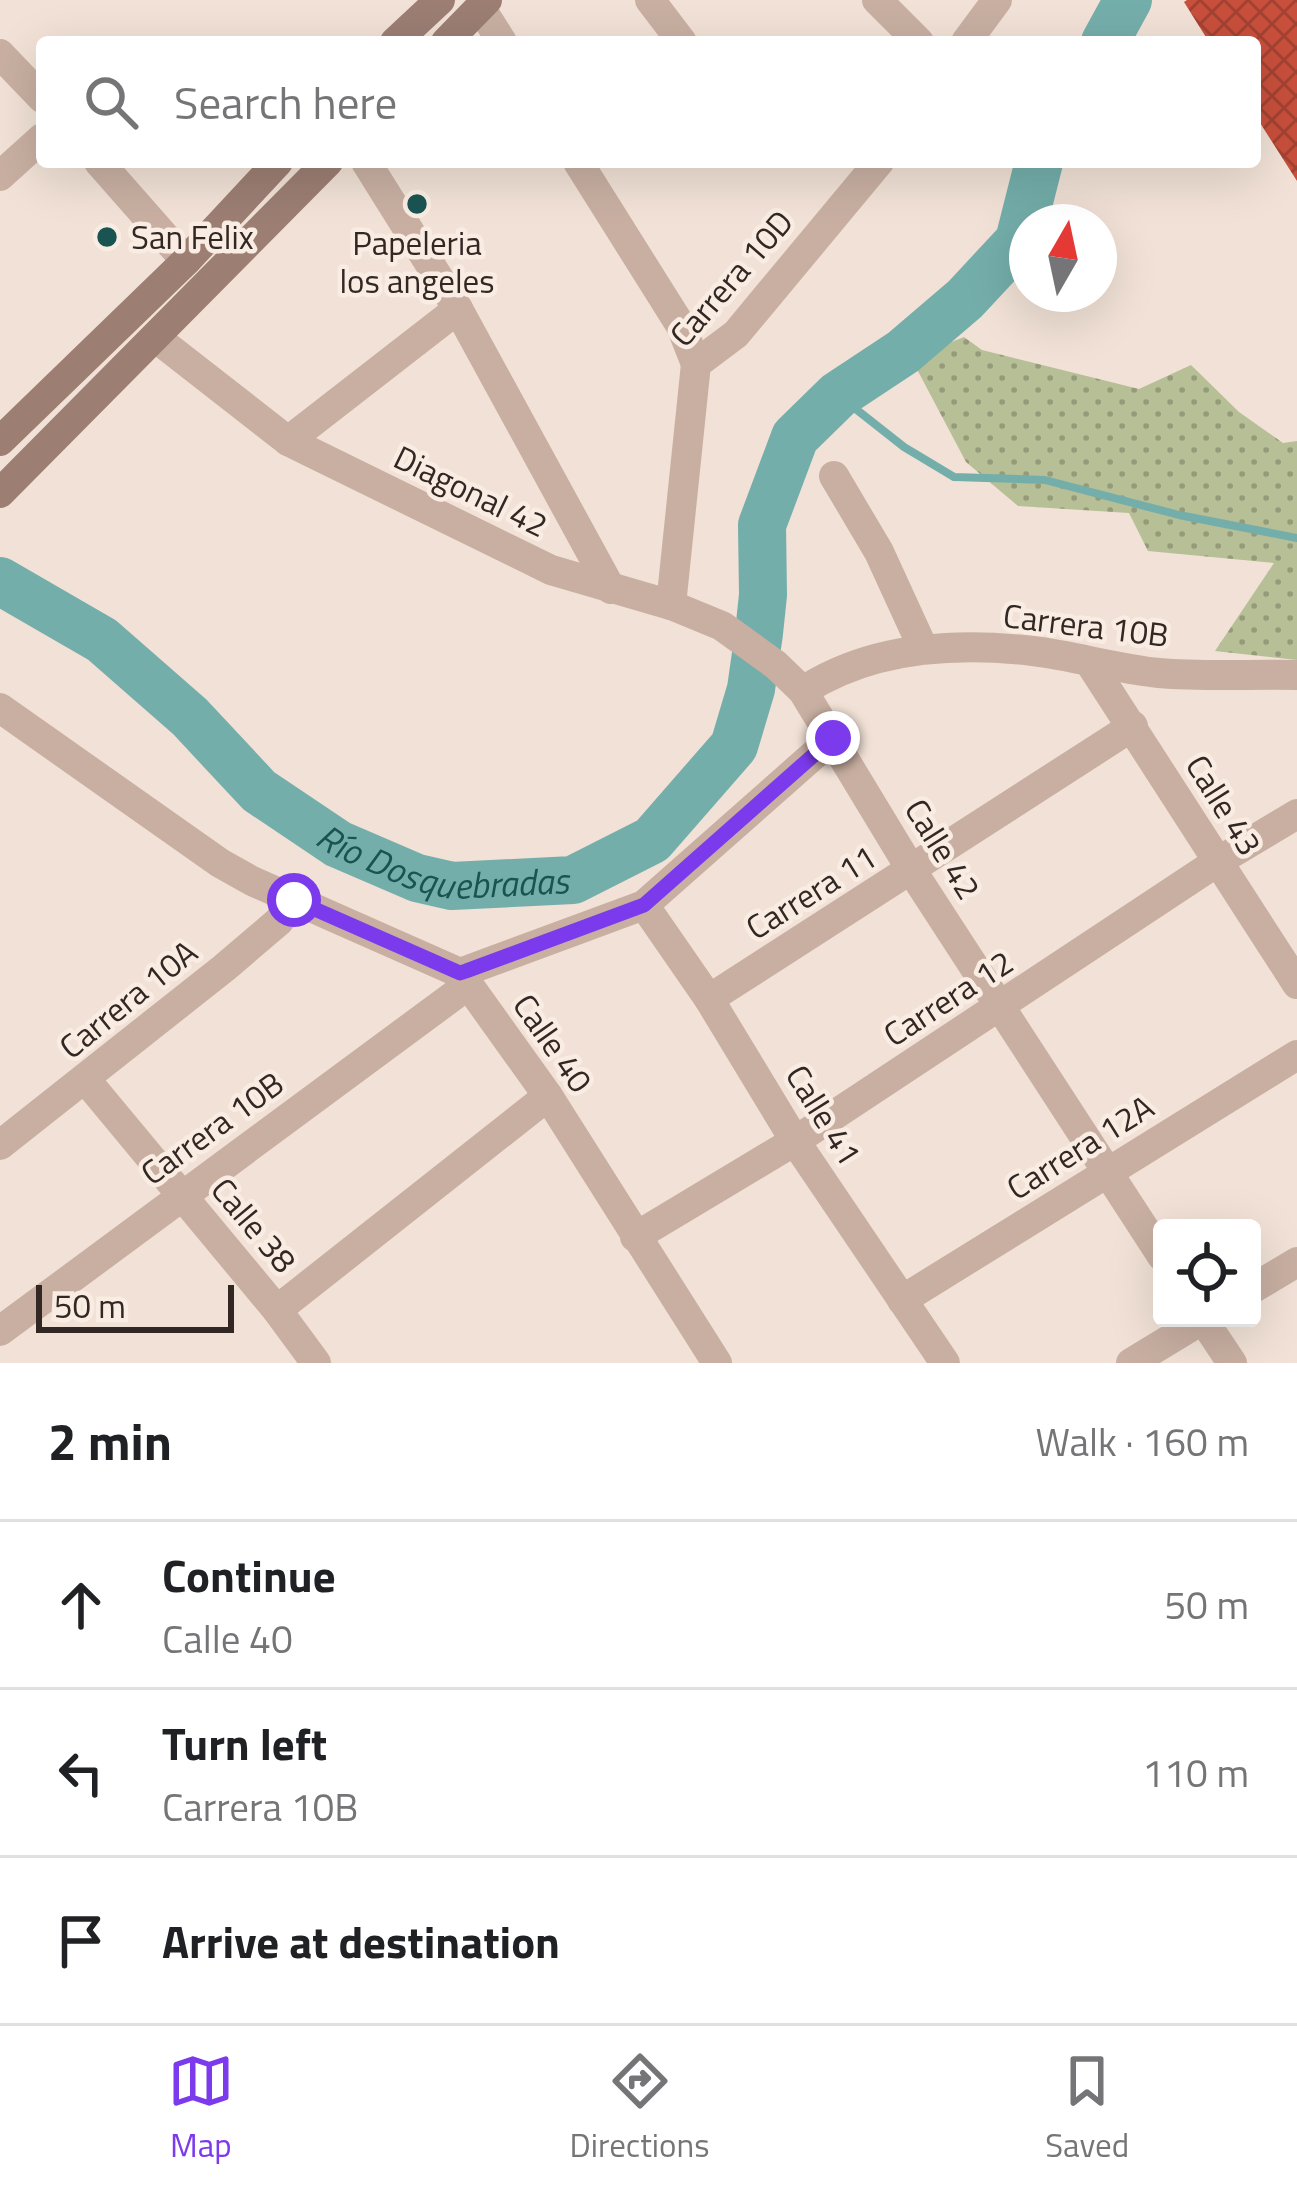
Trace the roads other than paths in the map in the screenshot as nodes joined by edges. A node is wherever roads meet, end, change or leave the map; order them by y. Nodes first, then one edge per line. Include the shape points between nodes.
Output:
1 (440, 0) edge
2 (650, 0) edge
3 (877, 0) edge
4 (997, 0) edge
5 (483, 3) edge
6 (401, 36) edge
7 (452, 36) edge
8 (499, 36) edge
9 (677, 36) edge
10 (913, 36) edge
11 (970, 36) edge
12 (0, 53) edge
13 (36, 92) edge
14 (36, 143) edge
15 (104, 168) edge
16 (272, 168) edge
17 (322, 168) edge
18 (370, 168) edge
19 (582, 168) edge
20 (874, 168) edge
21 (0, 176) edge
22 (186, 261) junction
23 (458, 309) junction
24 (155, 338) junction
25 (696, 364) junction
26 (0, 440) edge
27 (288, 441) junction
28 (834, 476) dead end
29 (0, 493) edge
30 (611, 589) junction
31 (671, 605) junction
32 (922, 648) junction
33 (1090, 663) junction
34 (776, 665) joint
35 (1297, 675) edge
36 (803, 691) junction
37 (0, 708) edge
38 (1133, 726) junction
39 (833, 738) junction
40 (1297, 814) edge
41 (1217, 862) junction
42 (912, 871) junction
43 (294, 900) junction
44 (644, 905) junction
45 (464, 979) junction
46 (1297, 984) edge
47 (709, 999) junction
48 (1003, 1005) junction
49 (1297, 1055) edge
50 (86, 1080) junction
51 (548, 1096) junction
52 (795, 1141) junction
53 (0, 1144) edge
54 (1108, 1172) junction
55 (181, 1194) junction
56 (635, 1237) junction
57 (1153, 1242) edge
58 (1297, 1262) edge
59 (1261, 1284) edge
60 (902, 1300) junction
61 (277, 1310) junction
62 (1188, 1327) edge
63 (1209, 1327) edge
64 (0, 1331) edge
65 (301, 1358) edge
66 (717, 1363) edge
67 (945, 1363) edge
68 (1130, 1363) edge
69 (1232, 1363) edge

1 - 6 main road
2 - 9 street
3 - 10 street
4 - 11 street
5 - 7 main road
5 - 8 street
12 - 13 street
14 - 21 street
15 - 22 street
16 - 22 main road
17 - 24 main road
18 - 23 street
19 - 25 street via 681,326
20 - 25 street, Carrera 10D via 736,334
22 - 26 main road
23 - 27 street
23 - 30 street
24 - 27 street, Diagonal 42
24 - 29 main road
25 - 31 street, Carrera 10D
27 - 30 street, Diagonal 42 via 551,570
28 - 32 street
30 - 31 street, Diagonal 42
31 - 34 street, Diagonal 42 via 722,626
32 - 33 street, Carrera 10B via 1035,651
32 - 36 street, Carrera 10B via 859,663
33 - 35 street, Carrera 10B
33 - 38 street, Calle 43
34 - 36 street, Calle 42
36 - 39 street, Calle 42
37 - 43 street via 220,863
38 - 41 street, Calle 43
38 - 42 street, Carrera 11
39 - 42 street, Calle 42
39 - 44 street, Carrera 10B
40 - 41 street, Carrera 12
41 - 46 street, Calle 43
41 - 48 street, Carrera 12
42 - 47 street, Carrera 11
42 - 48 street, Calle 42
43 - 45 street
43 - 50 street, Carrera 10A via 263,936
44 - 45 street, Carrera 10B
44 - 47 street, Calle 41
45 - 51 street, Calle 40
45 - 55 street, Carrera 10B
47 - 52 street, Calle 41
48 - 52 street, Carrera 12
48 - 54 street, Calle 42
49 - 54 street, Carrera 12A
50 - 53 street, Carrera 10A
50 - 55 street, Calle 38
51 - 56 street, Calle 40
51 - 61 street
52 - 56 street, Carrera 12
52 - 60 street, Calle 41
54 - 57 street, Calle 42
54 - 60 street, Carrera 12A
55 - 61 street, Calle 38
55 - 64 street, Carrera 10B
56 - 66 street, Calle 40
58 - 59 street
60 - 67 street, Calle 41
61 - 65 street, Calle 38
62 - 68 street
63 - 69 street

